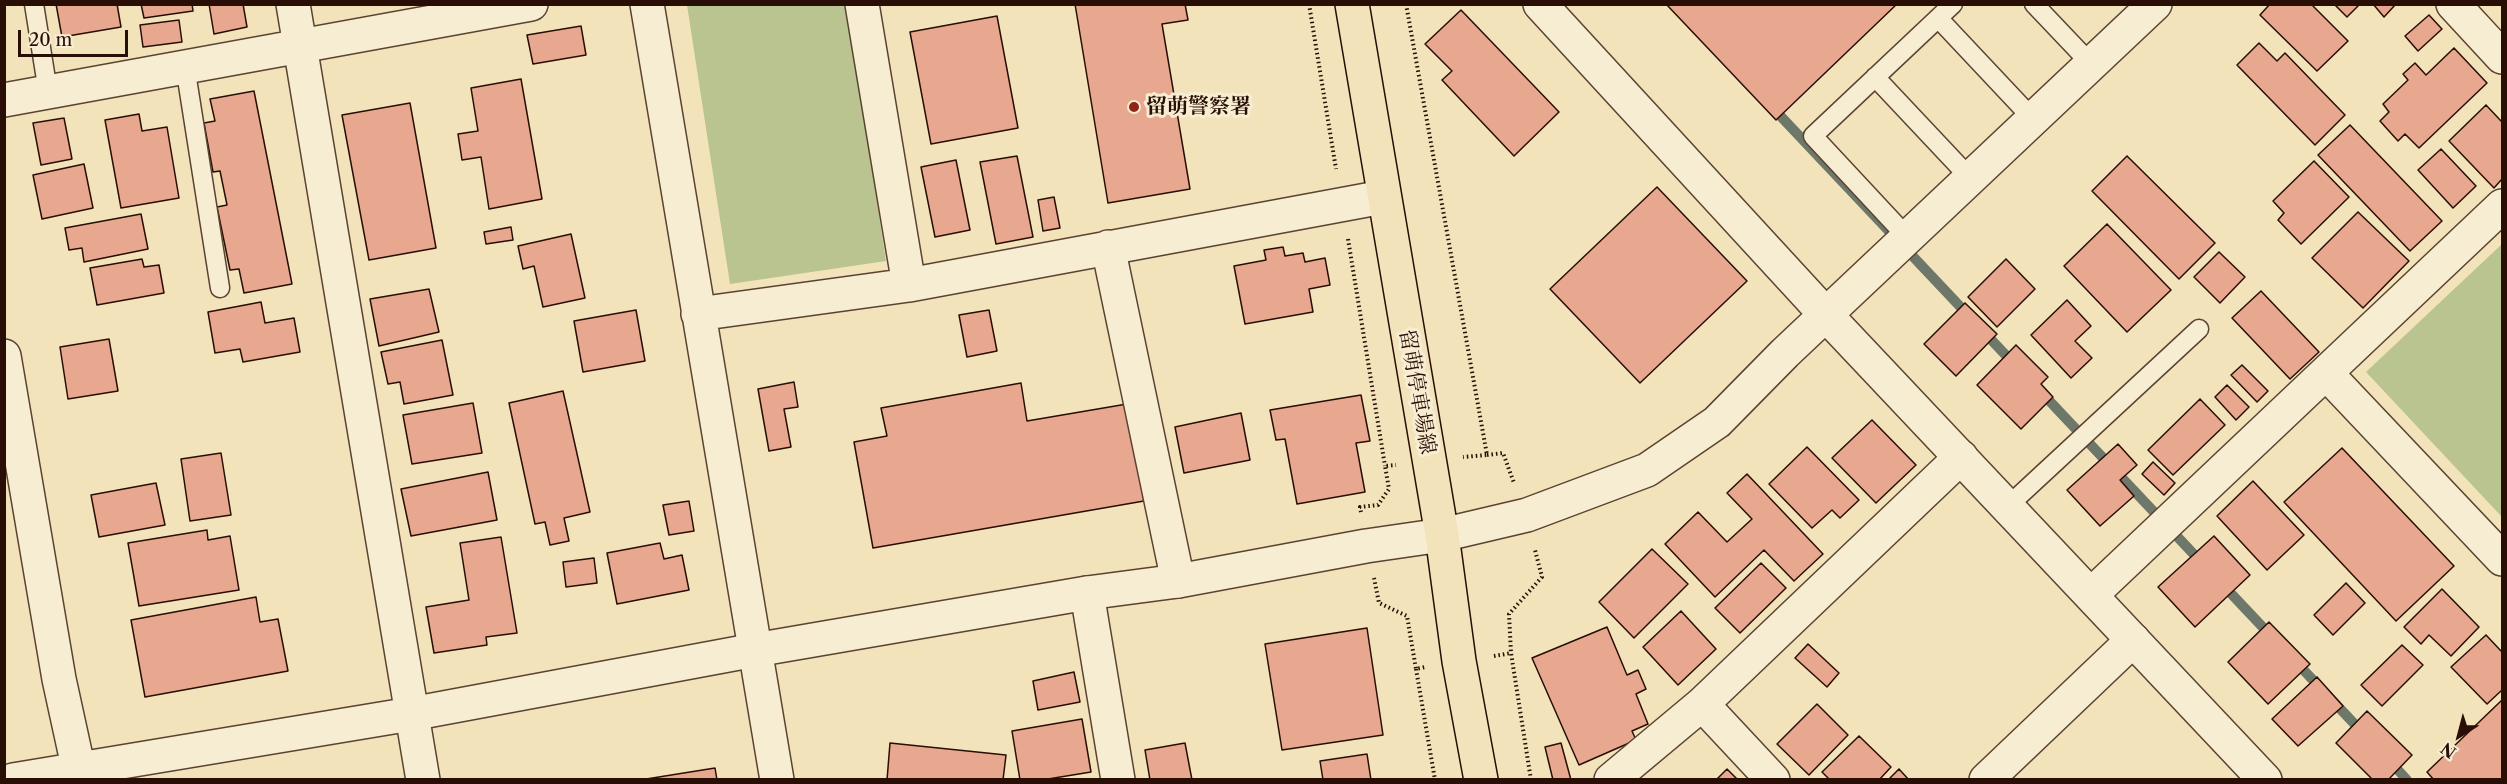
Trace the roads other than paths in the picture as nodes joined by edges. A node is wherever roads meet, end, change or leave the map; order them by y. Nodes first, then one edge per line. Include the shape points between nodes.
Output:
1 (34, 4) edge
2 (293, 4) edge
3 (531, 4) edge
4 (647, 4) edge
5 (862, 4) edge
6 (1352, 4) edge
7 (1540, 4) edge
8 (1953, 4) edge
9 (2034, 4) edge
10 (2453, 4) edge
11 (2150, 6) edge
12 (1938, 18) junction
13 (300, 45) junction
14 (2502, 57) edge
15 (2091, 64) junction
16 (185, 66) junction
17 (1875, 77) junction
18 (48, 92) junction
19 (4, 100) edge
20 (2033, 119) junction
21 (1971, 179) junction
22 (1383, 197) junction
23 (2502, 206) edge
24 (1908, 238) junction
25 (1108, 247) junction
26 (909, 285) junction
27 (220, 288) dead end
28 (698, 314) junction
29 (1827, 316) junction
30 (2199, 329) dead end
31 (4, 356) edge
32 (2326, 373) junction
33 (1961, 458) junction
34 (2008, 506) junction
35 (1442, 535) junction
36 (2502, 559) edge
37 (1178, 581) junction
38 (1087, 593) junction
39 (2091, 594) junction
40 (2133, 640) junction
41 (755, 650) junction
42 (1702, 704) junction
43 (411, 714) junction
44 (80, 773) edge
45 (13, 780) edge
46 (423, 780) edge
47 (777, 780) edge
48 (1118, 780) edge
49 (1481, 780) edge
50 (1611, 780) edge
51 (1773, 780) edge
52 (1986, 780) edge
53 (2265, 780) edge

1 - 18 lane
2 - 13 street
3 - 13 street
4 - 28 street
5 - 26 street
6 - 22 main road, 留萌停車場線
7 - 29 street
8 - 12 lane
9 - 15 lane
10 - 14 street
11 - 15 street
12 - 17 lane
12 - 20 lane
13 - 16 street
13 - 43 street
15 - 20 street
16 - 18 street
16 - 27 lane
17 - 21 lane
17 - 24 lane via 1813,136
18 - 19 street
20 - 21 street
21 - 24 street
22 - 25 street
22 - 35 main road, 留萌停車場線
23 - 32 street
24 - 29 street
25 - 26 street
25 - 37 street
26 - 28 street
28 - 41 street
29 - 33 street
29 - 35 street via 1717,422 1647,470 1527,515
30 - 34 lane
31 - 44 street via 59,679
32 - 36 street
32 - 39 street
33 - 34 street
33 - 42 street
34 - 39 street
35 - 37 street
35 - 49 main road, 留萌停車場線 via 1458,661
37 - 38 street
38 - 41 street
38 - 48 street
39 - 40 street
40 - 52 street
40 - 53 street
41 - 43 street
41 - 47 street
42 - 50 street
42 - 51 street
43 - 44 street
43 - 46 street
44 - 45 street

